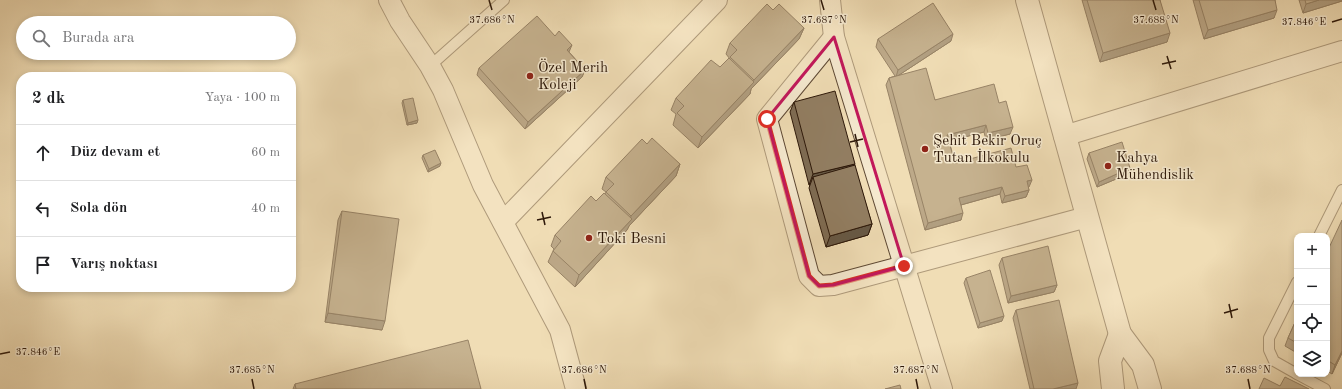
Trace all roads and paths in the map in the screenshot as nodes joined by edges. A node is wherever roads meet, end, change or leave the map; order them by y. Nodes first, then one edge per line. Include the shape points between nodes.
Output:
1 (389, 0) edge
2 (504, 0) edge
3 (717, 0) edge
4 (830, 0) edge
5 (1026, 0) edge
6 (834, 37) junction
7 (1342, 51) edge
8 (430, 66) junction
9 (1064, 136) junction
10 (1342, 190) edge
11 (1087, 217) junction
12 (503, 222) junction
13 (1321, 233) edge
14 (904, 266) junction
15 (1294, 288) edge
16 (1120, 334) junction
17 (1294, 372) edge
18 (1303, 377) edge
19 (576, 389) edge
20 (942, 389) edge
21 (1112, 389) edge
22 (1150, 389) edge
23 (1325, 389) edge

1 - 8 street
2 - 8 lane
3 - 12 street
4 - 6 street
5 - 9 street
6 - 14 street
6 - 14 street via 767,119 809,276 819,286 833,285
7 - 9 street
8 - 12 street via 443,90 483,186
9 - 11 street
10 - 13 lane
11 - 14 street
11 - 16 street
12 - 19 street via 560,330
14 - 20 street
15 - 17 lane via 1269,338 1268,350 1274,361
16 - 21 street via 1110,361
16 - 22 street via 1143,365
18 - 23 lane

